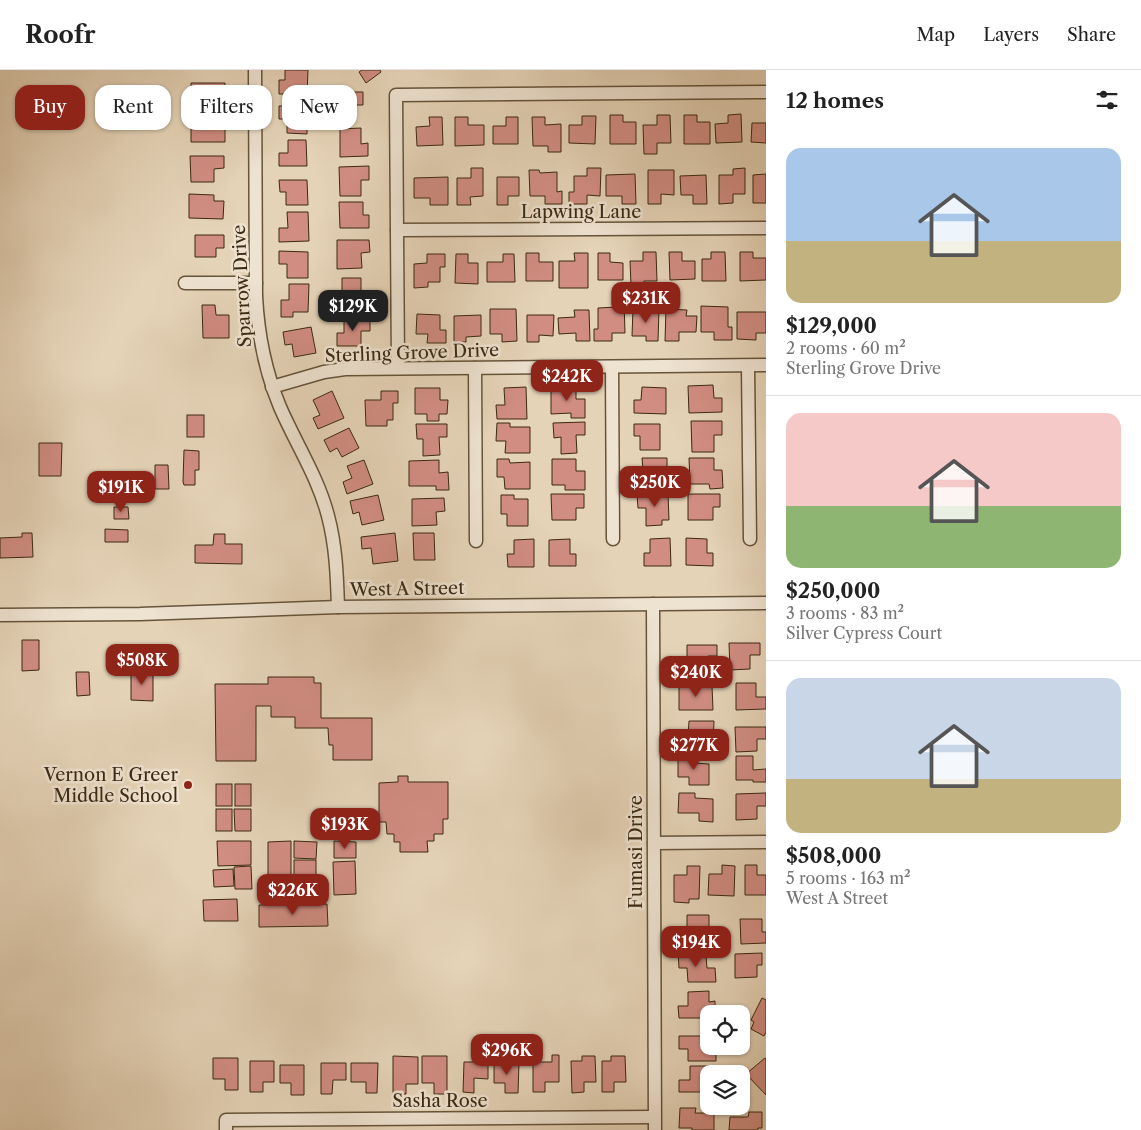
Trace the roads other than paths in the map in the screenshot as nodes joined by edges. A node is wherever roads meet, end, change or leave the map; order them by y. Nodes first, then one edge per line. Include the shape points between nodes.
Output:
1 (255, 70) edge
2 (766, 92) edge
3 (766, 228) edge
4 (397, 230) junction
5 (185, 283) dead end
6 (256, 283) junction
7 (766, 365) edge
8 (612, 366) junction
9 (748, 366) junction
10 (398, 368) junction
11 (475, 368) junction
12 (272, 387) junction
13 (613, 539) dead end
14 (750, 539) dead end
15 (476, 541) dead end
16 (766, 603) edge
17 (653, 604) junction
18 (338, 607) junction
19 (0, 615) edge
20 (766, 842) edge
21 (654, 843) junction
22 (654, 1124) edge
23 (226, 1125) edge

1 - 6 street, Sparrow Drive
2 - 4 street via 396,94
3 - 4 street, Lapwing Lane
4 - 10 street
5 - 6 street
6 - 12 street, Sparrow Drive via 263,358
7 - 9 street, Sterling Grove Drive
8 - 9 street, Sterling Grove Drive
8 - 11 street, Sterling Grove Drive
8 - 13 street
9 - 14 street
10 - 11 street, Sterling Grove Drive
10 - 12 street, Sterling Grove Drive via 324,372
11 - 15 street
12 - 18 street, Sparrow Drive via 328,515 337,568
16 - 17 street, West A Street
17 - 18 street, West A Street
17 - 21 street, Fumasi Drive
18 - 19 street, West A Street
20 - 21 street
21 - 22 street, Fumasi Drive
22 - 23 street, Sasha Rose

